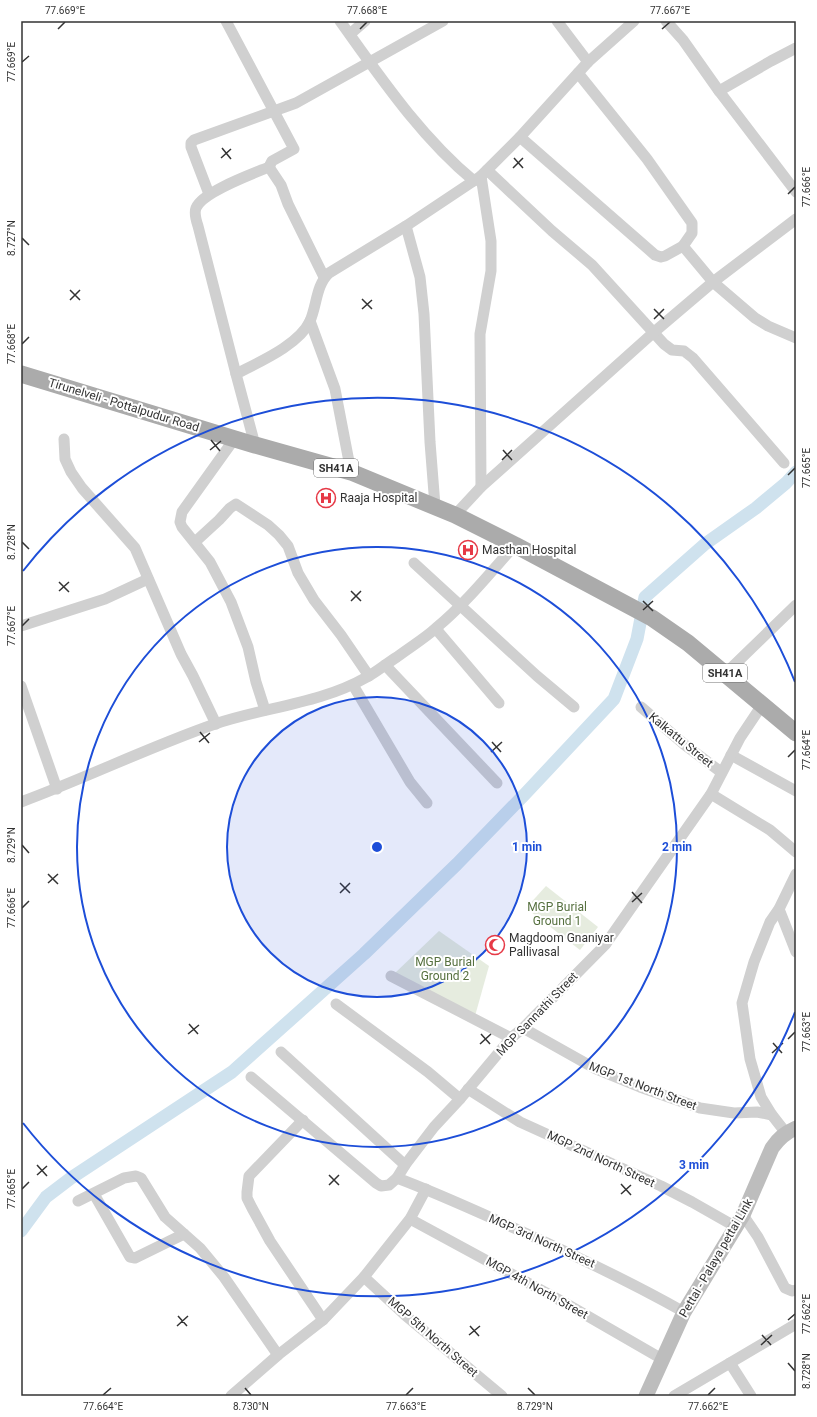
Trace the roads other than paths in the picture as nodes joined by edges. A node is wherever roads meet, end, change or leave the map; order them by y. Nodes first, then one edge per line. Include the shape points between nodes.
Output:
1 (226, 21) edge
2 (340, 21) edge
3 (365, 21) edge
4 (443, 21) edge
5 (557, 21) edge
6 (634, 21) edge
7 (666, 21) edge
8 (350, 34) junction
9 (796, 48) edge
10 (370, 61) junction
11 (588, 62) junction
12 (578, 73) junction
13 (719, 91) junction
14 (273, 111) junction
15 (520, 137) junction
16 (269, 167) junction
17 (481, 176) junction
18 (796, 192) edge
19 (209, 194) junction
20 (796, 219) edge
21 (406, 226) junction
22 (683, 246) junction
23 (324, 278) junction
24 (713, 282) junction
25 (310, 321) junction
26 (653, 333) junction
27 (796, 338) edge
28 (21, 374) edge
29 (236, 374) junction
30 (235, 438) junction
31 (64, 439) dead end
32 (255, 445) junction
33 (784, 463) dead end
34 (351, 472) junction
35 (481, 487) junction
36 (435, 506) junction
37 (455, 515) junction
38 (195, 542) junction
39 (515, 545) junction
40 (414, 563) dead end
41 (148, 579) junction
42 (796, 605) edge
43 (460, 606) junction
44 (21, 626) edge
45 (436, 629) junction
46 (385, 665) junction
47 (725, 674) junction
48 (369, 676) junction
49 (353, 685) junction
50 (22, 690) edge
51 (499, 703) dead end
52 (762, 705) junction
53 (574, 707) dead end
54 (641, 707) dead end
55 (264, 710) junction
56 (216, 724) junction
57 (796, 733) edge
58 (731, 755) junction
59 (721, 772) junction
60 (497, 783) dead end
61 (57, 789) junction
62 (796, 791) edge
63 (711, 794) junction
64 (21, 802) edge
65 (427, 803) dead end
66 (796, 852) edge
67 (796, 874) edge
68 (779, 909) junction
69 (796, 952) edge
70 (391, 976) dead end
71 (336, 1004) dead end
72 (523, 1028) junction
73 (511, 1038) junction
74 (281, 1052) dead end
75 (251, 1077) dead end
76 (468, 1089) junction
77 (460, 1099) junction
78 (772, 1115) junction
79 (303, 1120) junction
80 (791, 1130) edge
81 (405, 1165) junction
82 (397, 1178) junction
83 (426, 1189) junction
84 (94, 1194) junction
85 (78, 1201) dead end
86 (410, 1219) junction
87 (739, 1221) junction
88 (184, 1234) junction
89 (364, 1277) junction
90 (796, 1290) edge
91 (684, 1312) junction
92 (323, 1320) junction
93 (796, 1324) edge
94 (278, 1355) junction
95 (662, 1359) junction
96 (730, 1363) junction
97 (231, 1396) edge
98 (502, 1396) edge
99 (646, 1396) edge
100 (674, 1396) edge
101 (751, 1396) edge

1 - 14 street
2 - 8 street
3 - 8 street
4 - 10 street
5 - 11 street
6 - 11 street
7 - 13 street via 683,40
8 - 10 street
9 - 13 street
10 - 14 street via 296,103
10 - 17 street via 419,127 454,164
11 - 12 street
12 - 15 street
12 - 22 street via 647,159 692,223 692,233
13 - 18 street
14 - 16 street via 294,149 272,161
14 - 19 street via 191,143
15 - 17 street
15 - 22 street via 655,256 666,256
16 - 19 street
16 - 23 street via 281,185
17 - 21 street
17 - 26 street via 592,265
17 - 35 street via 491,241 491,271 480,334
19 - 29 street via 200,201 195,213
20 - 24 street
21 - 23 street
21 - 36 street via 420,277 424,314
22 - 24 street
23 - 25 street
24 - 26 street
24 - 27 street via 755,318
25 - 29 street via 288,346
25 - 34 street via 335,389
26 - 33 street via 672,350 684,351 693,358
26 - 35 street
28 - 30 main road, Tirunelveli - Pottalpudur Road / SH41A
29 - 32 street
30 - 32 main road, Tirunelveli - Pottalpudur Road / SH41A
30 - 38 street via 182,512 182,527
31 - 41 street via 64,459 71,472 135,548
32 - 34 main road, Tirunelveli - Pottalpudur Road / SH41A
34 - 36 main road, Tirunelveli - Pottalpudur Road / SH41A
35 - 37 street
36 - 37 main road, Tirunelveli - Pottalpudur Road / SH41A
37 - 39 main road, Tirunelveli - Pottalpudur Road / SH41A
38 - 48 street via 236,504 268,525 288,546 298,573 314,600
38 - 55 street via 210,562 239,621
39 - 43 street
39 - 47 main road, Tirunelveli - Pottalpudur Road / SH41A via 652,618 688,643
40 - 43 street
41 - 44 street via 105,599
41 - 56 street
42 - 47 street
43 - 45 street
43 - 53 street
45 - 46 street
45 - 51 street
46 - 48 street
46 - 60 street
47 - 52 main road, Tirunelveli - Pottalpudur Road / SH41A
48 - 49 street
49 - 55 street via 309,701
49 - 65 street via 410,782
50 - 61 street
52 - 57 main road, Tirunelveli - Pottalpudur Road / SH41A
52 - 58 street, MGP Sannathi Street
54 - 59 street, Kalkattu Street
55 - 56 street
56 - 61 street via 127,758
58 - 59 street, MGP Sannathi Street
58 - 62 street
59 - 63 street, MGP Sannathi Street
61 - 64 street
63 - 66 street via 770,830
63 - 72 street, MGP Sannathi Street via 605,945
67 - 68 street
68 - 69 street
68 - 78 street via 770,922 754,962 742,1002 750,1059 760,1098
70 - 73 street
71 - 77 street
72 - 73 street, MGP Sannathi Street
72 - 78 street, MGP 1st North Street via 596,1069 640,1088 700,1108
73 - 76 street, MGP Sannathi Street
74 - 81 street
75 - 79 street
76 - 77 street, MGP Sannathi Street
76 - 87 street, MGP 2nd North Street via 520,1122 692,1202
77 - 81 street, MGP Sannathi Street via 434,1127
78 - 80 street
79 - 82 street via 381,1186 389,1185
79 - 92 street via 249,1176 247,1198 270,1241
80 - 87 street, Pettai - Palaya pettai Link via 772,1148
81 - 82 street, MGP Sannathi Street
82 - 83 street, MGP 3rd North Street
83 - 86 street
83 - 91 street, MGP 3rd North Street via 584,1259
84 - 85 street
84 - 88 street via 124,1178 141,1178 165,1217
84 - 88 street via 130,1256 135,1258
86 - 89 street
86 - 95 street, MGP 4th North Street
87 - 90 street via 758,1237 785,1288
87 - 91 street, Pettai - Palaya pettai Link
88 - 94 street via 200,1248 224,1277
89 - 92 street
89 - 98 street, MGP 5th North Street via 405,1315
91 - 95 street, Pettai - Palaya pettai Link
92 - 94 street
93 - 96 street
94 - 97 street
95 - 99 street, Pettai - Palaya pettai Link
96 - 100 street
96 - 101 street

